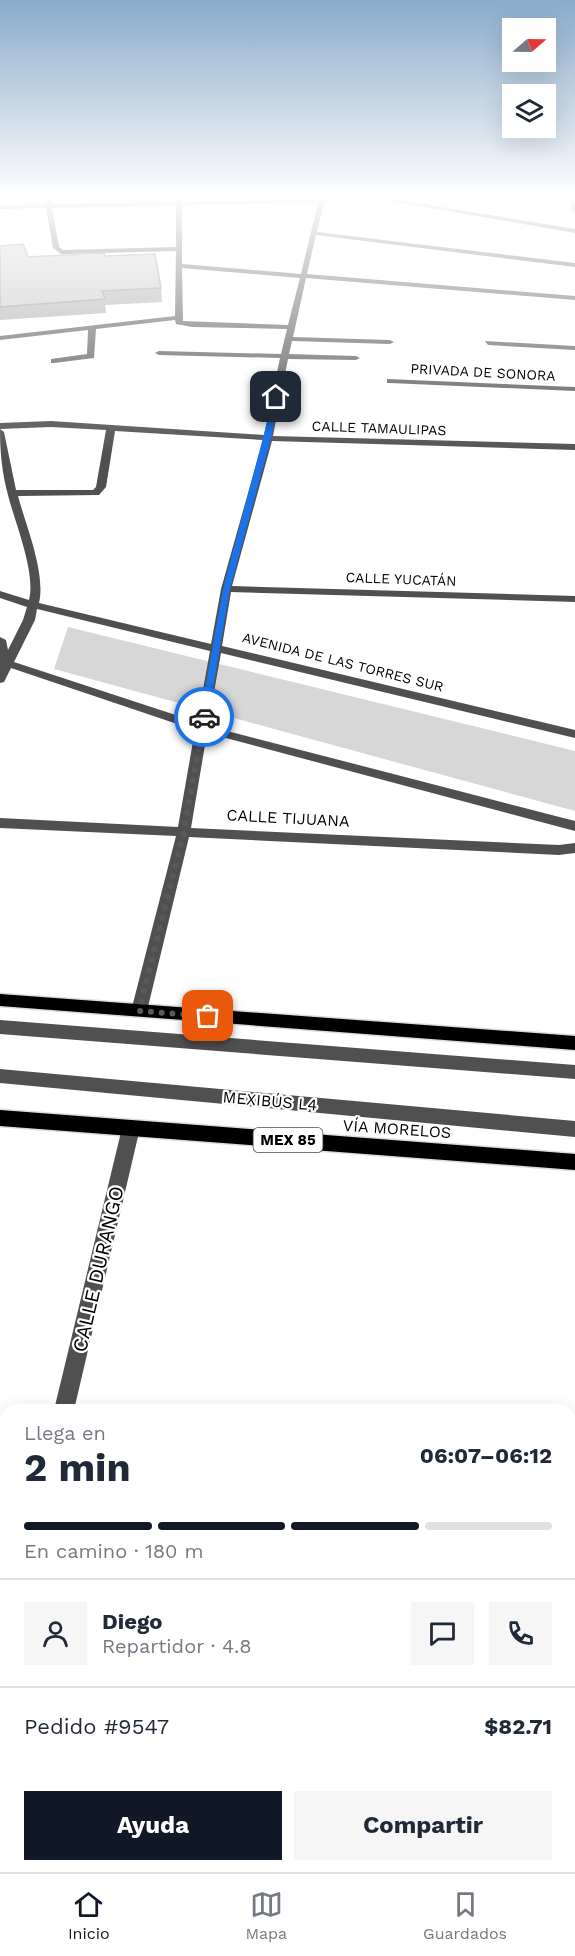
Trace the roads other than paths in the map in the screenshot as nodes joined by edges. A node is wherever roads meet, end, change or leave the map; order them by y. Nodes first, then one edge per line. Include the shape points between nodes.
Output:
1 (178, 282) edge
2 (301, 282) edge
3 (381, 282) edge
4 (575, 298) edge
5 (178, 318) junction
6 (92, 328) junction
7 (290, 333) junction
8 (0, 338) edge
9 (390, 342) dead end
10 (488, 343) dead end
11 (575, 348) edge
12 (159, 353) dead end
13 (284, 357) junction
14 (356, 358) dead end
15 (54, 361) dead end
16 (390, 381) dead end
17 (575, 389) edge
18 (0, 426) edge
19 (111, 428) junction
20 (0, 432) edge
21 (268, 438) junction
22 (575, 447) edge
23 (12, 493) junction
24 (226, 589) junction
25 (0, 594) edge
26 (575, 599) edge
27 (33, 605) junction
28 (0, 640) edge
29 (218, 647) junction
30 (6, 663) junction
31 (0, 679) edge
32 (202, 728) junction
33 (575, 734) edge
34 (0, 823) edge
35 (575, 826) edge
36 (184, 831) junction
37 (575, 848) edge
38 (0, 1000) edge
39 (139, 1011) junction
40 (0, 1027) edge
41 (575, 1043) edge
42 (575, 1072) edge
43 (0, 1076) edge
44 (0, 1118) edge
45 (131, 1128) junction
46 (575, 1129) edge
47 (575, 1162) edge
48 (65, 1404) edge

1 - 5 street
2 - 7 street
3 - 4 street
5 - 6 street
5 - 7 street via 188,325
6 - 8 street
6 - 15 street via 90,356
7 - 9 street
7 - 13 street
10 - 11 street
12 - 13 street
13 - 14 street
13 - 21 street
16 - 17 street, PRIVADA DE SONORA
18 - 19 street, CALLE TAMAULIPAS
19 - 21 street, CALLE TAMAULIPAS
19 - 23 street via 101,487 96,492
20 - 23 street
21 - 22 street, CALLE TAMAULIPAS
21 - 24 street
23 - 27 street via 36,580
24 - 26 street, CALLE YUCATÁN
24 - 29 street
25 - 27 street, AVENIDA DE LAS TORRES SUR
27 - 29 street, AVENIDA DE LAS TORRES SUR
27 - 30 street via 22,636
28 - 30 street
29 - 32 street
29 - 33 street, AVENIDA DE LAS TORRES SUR
30 - 31 street
30 - 32 street
32 - 35 street
32 - 36 street
34 - 36 street, CALLE TIJUANA
36 - 37 street, CALLE TIJUANA
36 - 39 street
38 - 39 main road
39 - 41 main road
40 - 42 street
43 - 46 street, MEXIBÚS L4
44 - 45 main road, VÍA MORELOS / MEX 85
45 - 47 main road, VÍA MORELOS / MEX 85
45 - 48 street, CALLE DURANGO

